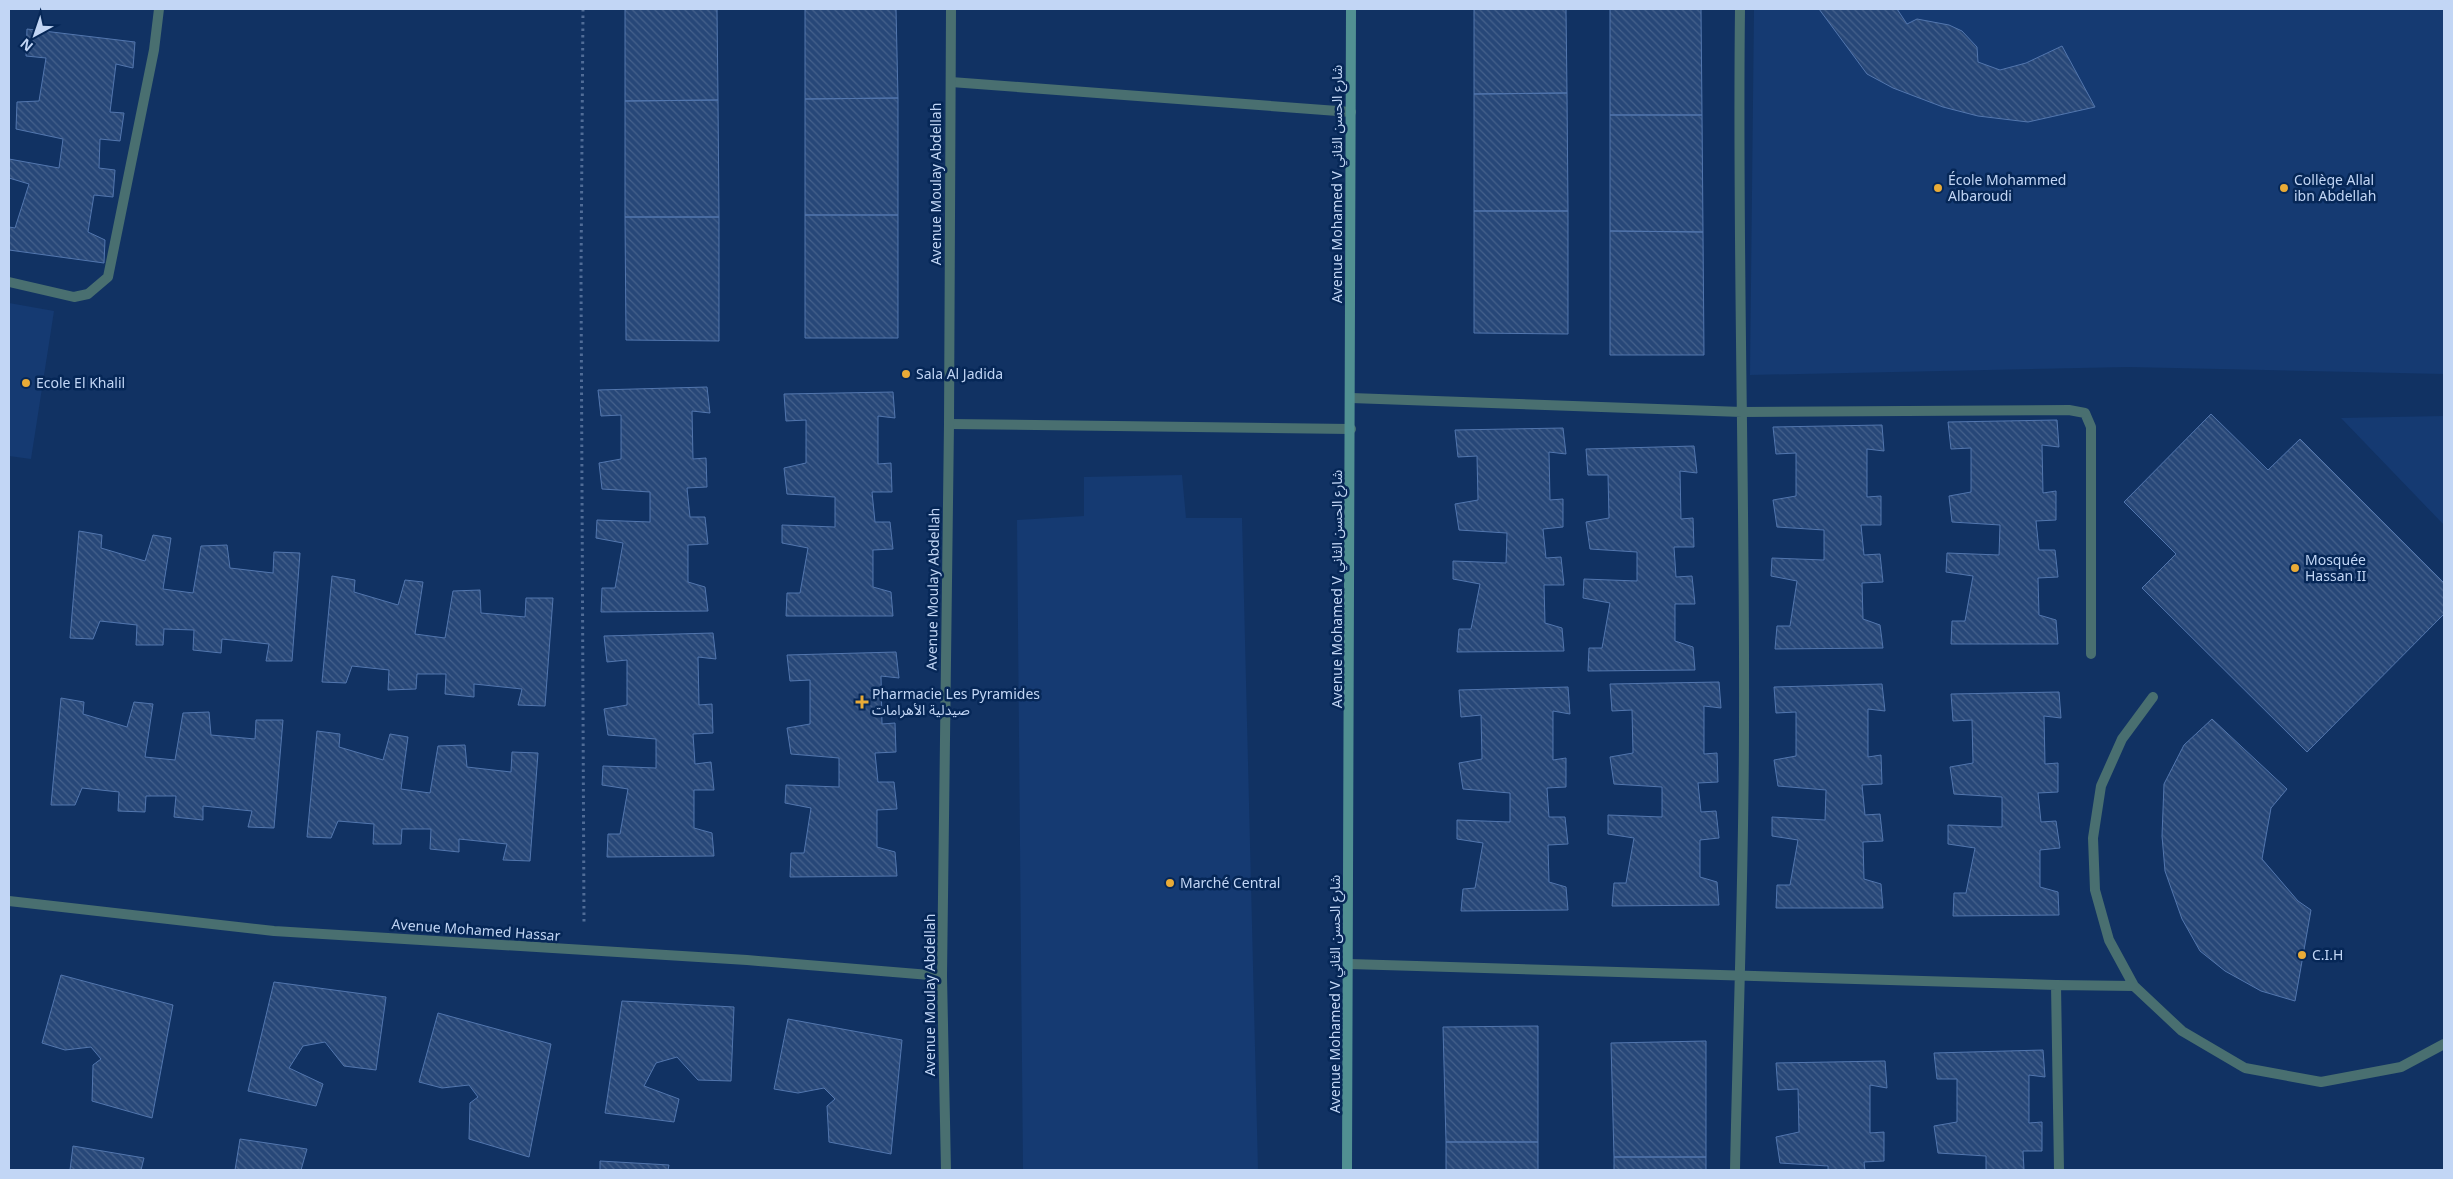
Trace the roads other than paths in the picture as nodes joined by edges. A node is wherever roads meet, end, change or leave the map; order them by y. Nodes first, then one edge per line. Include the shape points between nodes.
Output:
1 (158, 9) edge
2 (951, 9) edge
3 (1351, 9) edge
4 (1740, 9) edge
5 (951, 82) junction
6 (1351, 112) junction
7 (9, 282) edge
8 (1351, 398) junction
9 (1742, 412) junction
10 (949, 424) junction
11 (1351, 429) junction
12 (2091, 654) dead end
13 (2153, 697) dead end
14 (9, 901) edge
15 (1349, 964) junction
16 (942, 976) junction
17 (1739, 976) junction
18 (2056, 985) junction
19 (2134, 986) junction
20 (2444, 1044) edge
21 (946, 1170) edge
22 (1347, 1170) edge
23 (1735, 1170) edge
24 (2059, 1170) edge

1 - 7 street via 154,50 108,277 88,294 74,297
2 - 5 street, Avenue Moulay Abdellah
3 - 6 street, Avenue Mohamed V شارع الحسن الثاني
4 - 9 street
5 - 6 street
5 - 10 street, Avenue Moulay Abdellah
6 - 8 street, Avenue Mohamed V شارع الحسن الثاني
8 - 9 street
8 - 11 street, Avenue Mohamed V شارع الحسن الثاني
9 - 12 street via 2069,410 2085,414 2091,427
9 - 17 street via 1744,855
10 - 11 street
10 - 16 street, Avenue Moulay Abdellah
11 - 15 street, Avenue Mohamed V شارع الحسن الثاني
13 - 19 street via 2115,754 2102,786 2092,838 2095,890 2106,932
14 - 16 street, Avenue Mohamed Hassar via 274,931 747,960
15 - 17 street
15 - 22 street, Avenue Mohamed V شارع الحسن الثاني
16 - 21 street, Avenue Moulay Abdellah
17 - 18 street
17 - 23 street
18 - 19 street
18 - 24 street
19 - 20 street via 2182,1031 2245,1068 2321,1082 2401,1067

